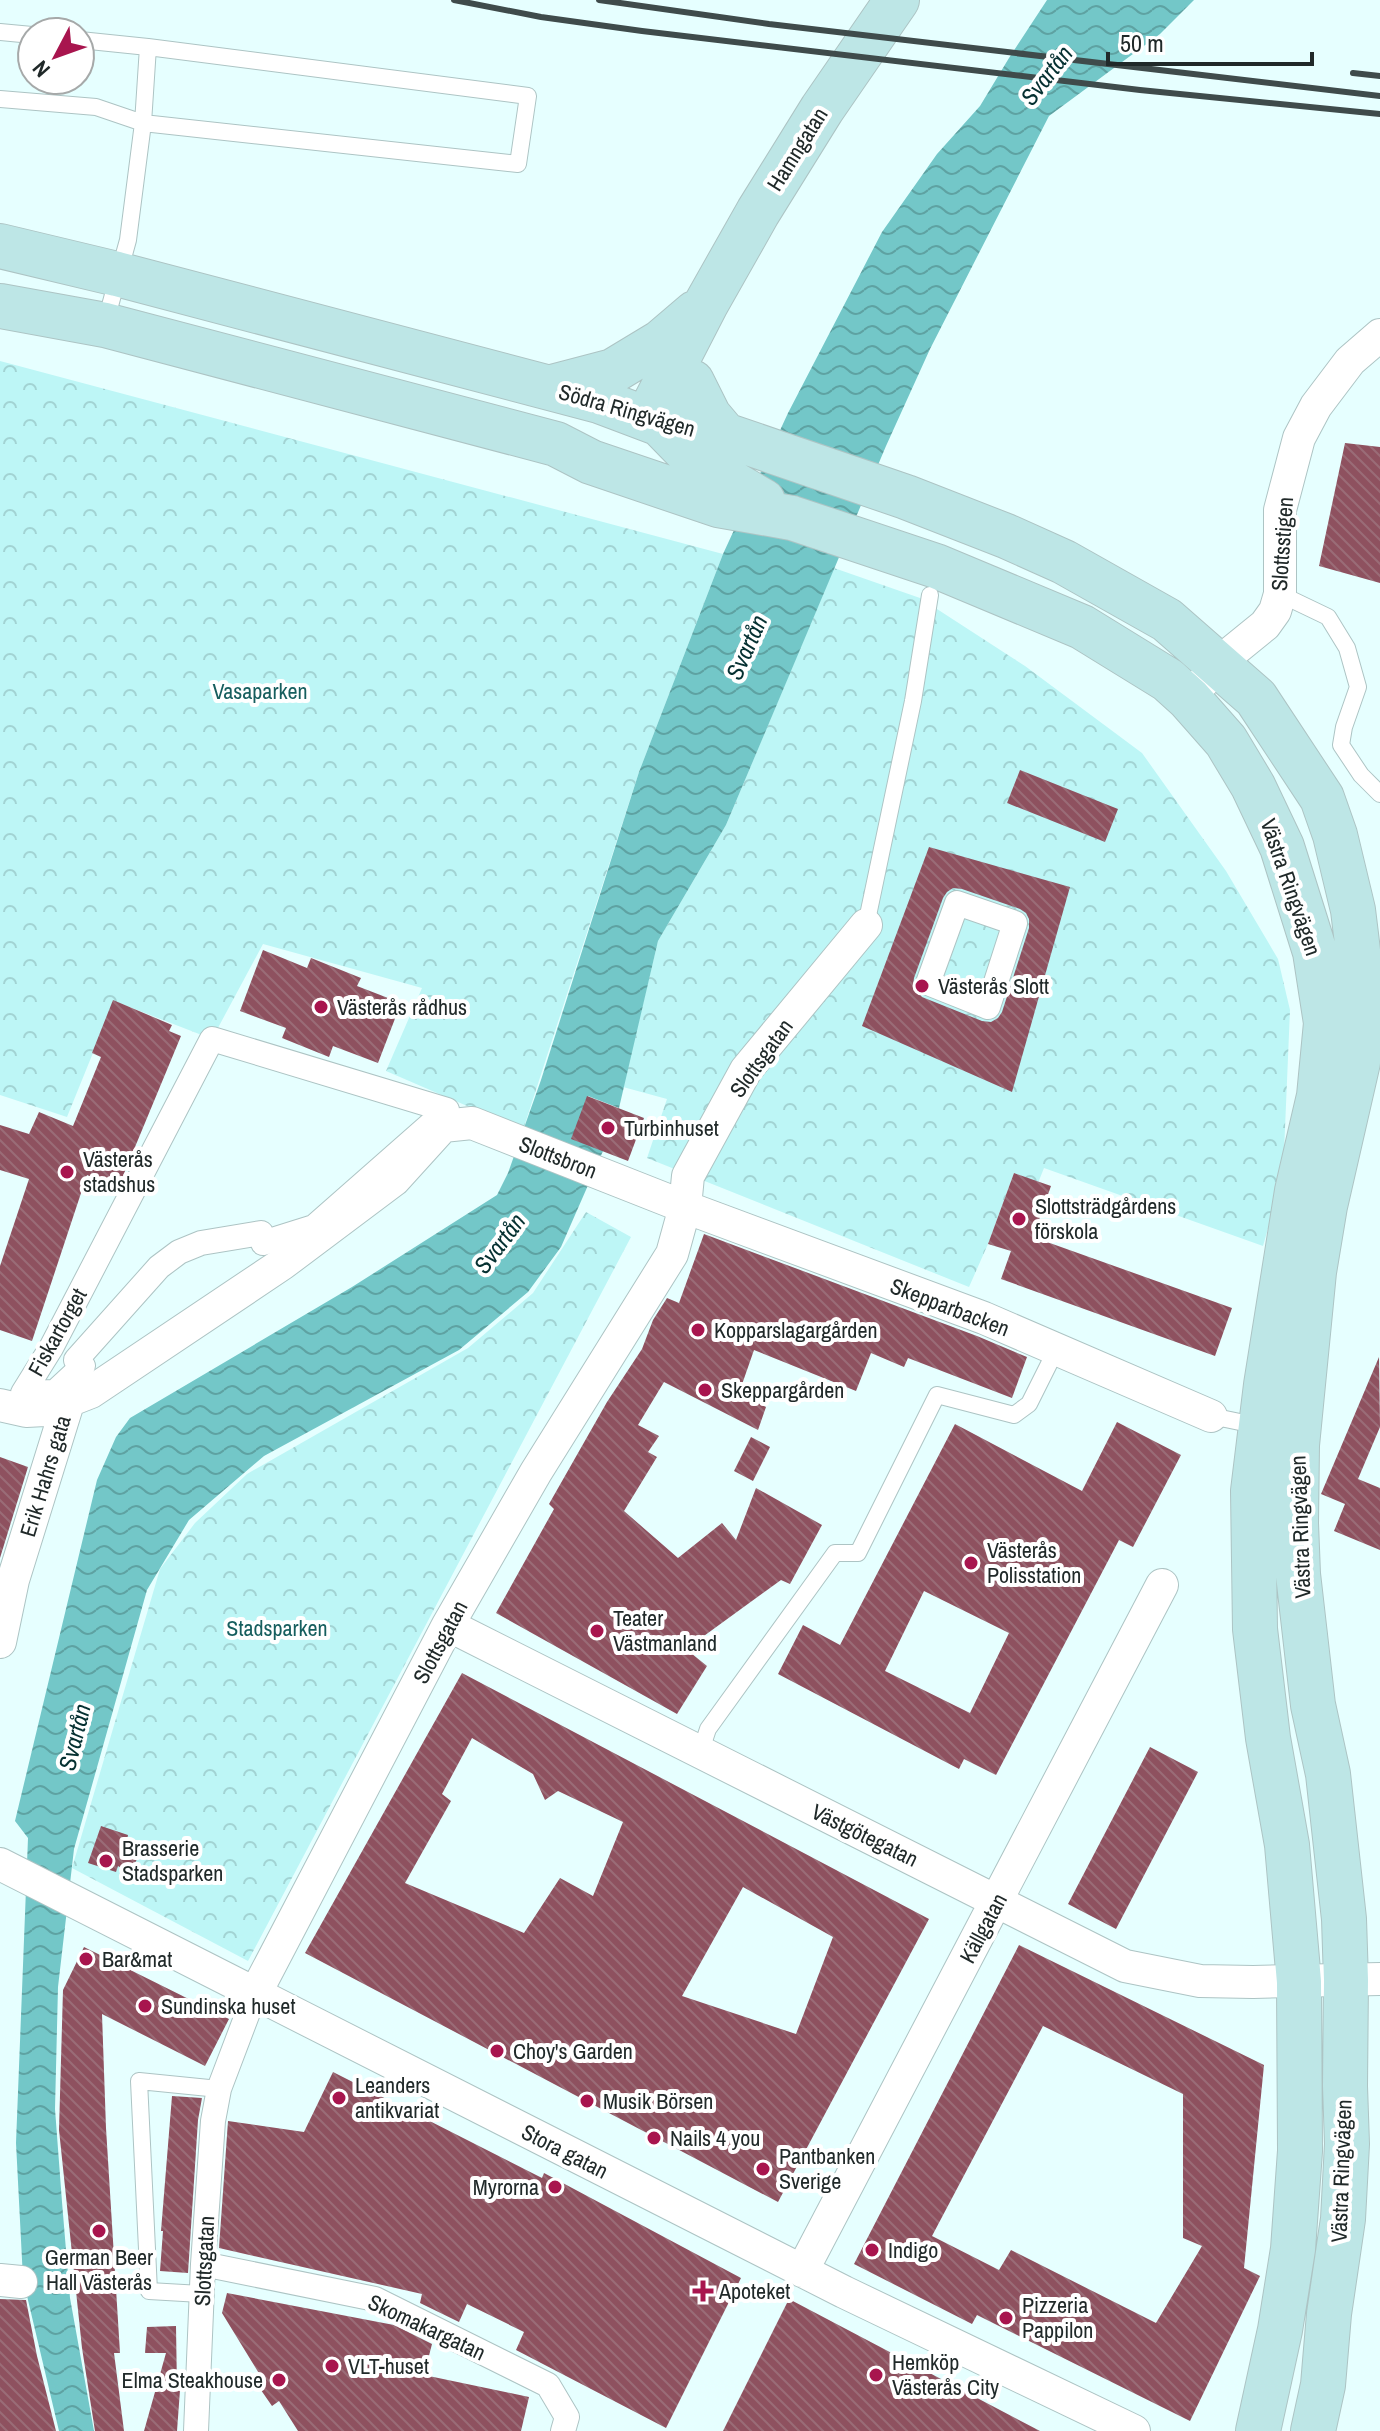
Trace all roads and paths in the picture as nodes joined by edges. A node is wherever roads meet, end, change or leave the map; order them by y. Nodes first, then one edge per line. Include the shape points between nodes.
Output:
1 (897, 0) edge
2 (96, 42) edge
3 (148, 47) junction
4 (0, 99) edge
5 (143, 123) junction
6 (0, 246) edge
7 (117, 274) junction
8 (706, 304) junction
9 (0, 306) edge
10 (105, 325) junction
11 (1380, 335) edge
12 (692, 382) junction
13 (547, 388) junction
14 (660, 424) junction
15 (740, 440) junction
16 (556, 444) junction
17 (739, 499) junction
18 (1280, 594) junction
19 (930, 595) dead end
20 (1217, 664) junction
21 (1189, 699) junction
22 (1380, 794) edge
23 (866, 925) joint
24 (440, 1124) junction
25 (685, 1207) junction
26 (1056, 1350) junction
27 (68, 1403) junction
28 (0, 1405) edge
29 (1211, 1416) joint
30 (1260, 1426) junction
31 (1162, 1585) dead end
32 (448, 1625) junction
33 (0, 1642) edge
34 (700, 1753) junction
35 (0, 1864) edge
36 (998, 1900) junction
37 (1363, 1980) edge
38 (1299, 1982) junction
39 (255, 1994) junction
40 (219, 2089) junction
41 (203, 2264) junction
42 (802, 2271) junction
43 (1288, 2282) junction
44 (201, 2294) junction
45 (1323, 2385) junction
46 (196, 2431) edge
47 (563, 2431) edge
48 (1134, 2431) edge
49 (1258, 2431) edge
50 (1278, 2431) edge
51 (1313, 2431) edge
52 (1334, 2431) edge

1 - 8 main road, Hamngatan via 782,173
2 - 3 lane
3 - 5 lane
3 - 5 lane via 528,96 518,164
4 - 5 lane via 96,107
5 - 7 lane via 128,240
6 - 7 main road, Södra Ringvägen
7 - 10 lane
7 - 13 main road, Södra Ringvägen
8 - 12 main road, Hamngatan
8 - 13 main road via 661,342 613,371
8 - 14 main road, Hamngatan via 656,401
9 - 10 main road
10 - 16 main road
11 - 18 street, Slottsstigen via 1350,361 1299,438 1280,510
12 - 14 main road, Hamngatan via 676,413
12 - 15 main road via 709,416
13 - 14 main road, Södra Ringvägen
14 - 15 main road, Södra Ringvägen
14 - 16 main road via 629,438
14 - 17 main road
15 - 20 main road, Södra Ringvägen via 887,490 1064,562 1167,620
16 - 17 main road via 591,462 718,505
17 - 21 main road via 936,566 1082,627 1168,680
18 - 20 street, Slottsstigen via 1265,625
18 - 22 lane via 1328,617 1347,648 1358,687 1341,745
19 - 23 lane
20 - 21 street, Slottsstigen
20 - 37 main road, Västra Ringvägen via 1256,698 1322,798 1353,910 1364,1000 1358,1062 1314,1272 1297,1445 1296,1523 1313,1705 1328,1774 1344,1919
21 - 30 main road, Västra Ringvägen via 1226,741 1282,847 1315,952 1326,1023 1319,1096 1297,1191
23 - 25 street, Slottsgatan via 746,1070 688,1176
24 - 24 street, Fiskartorget via 212,1039 23,1393 55,1392 83,1366 76,1360 95,1337 179,1252 261,1233 263,1243 314,1227
24 - 25 street, Slottsbron via 472,1123
24 - 27 street, Fiskartorget via 394,1180 282,1264
25 - 26 street, Skepparbacken
25 - 32 street, Slottsgatan via 672,1254
26 - 29 street, Skepparbacken
26 - 34 lane via 1029,1404 1014,1415 937,1395 858,1553 835,1553 708,1729
27 - 28 street, Fiskartorget via 26,1411
27 - 33 street, Erik Hahrs gata via 13,1580
29 - 30 lane
30 - 38 main road, Västra Ringvägen via 1253,1491 1255,1629 1287,1845
31 - 36 street, Källgatan
32 - 34 street, Västgötegatan
32 - 39 street, Slottsgatan
34 - 36 street, Västgötegatan
35 - 39 street, Stora gatan
36 - 38 street, Västgötegatan via 1125,1966 1200,1981
36 - 42 street, Källgatan
37 - 38 street, Västgötegatan
37 - 45 main road, Västra Ringvägen via 1345,2086 1344,2201
38 - 43 main road, Västra Ringvägen via 1300,2151
39 - 40 street, Slottsgatan
39 - 42 street, Stora gatan
40 - 41 street, Slottsgatan
40 - 44 lane via 139,2081 149,2291
41 - 44 street, Slottsgatan
41 - 47 street, Skomakargatan via 375,2299 548,2385 567,2417
42 - 48 street, Stora gatan
43 - 49 main road, Västra Ringvägen
43 - 50 main road via 1301,2293
44 - 46 street, Slottsgatan
45 - 51 main road, Västra Ringvägen
45 - 52 main road

